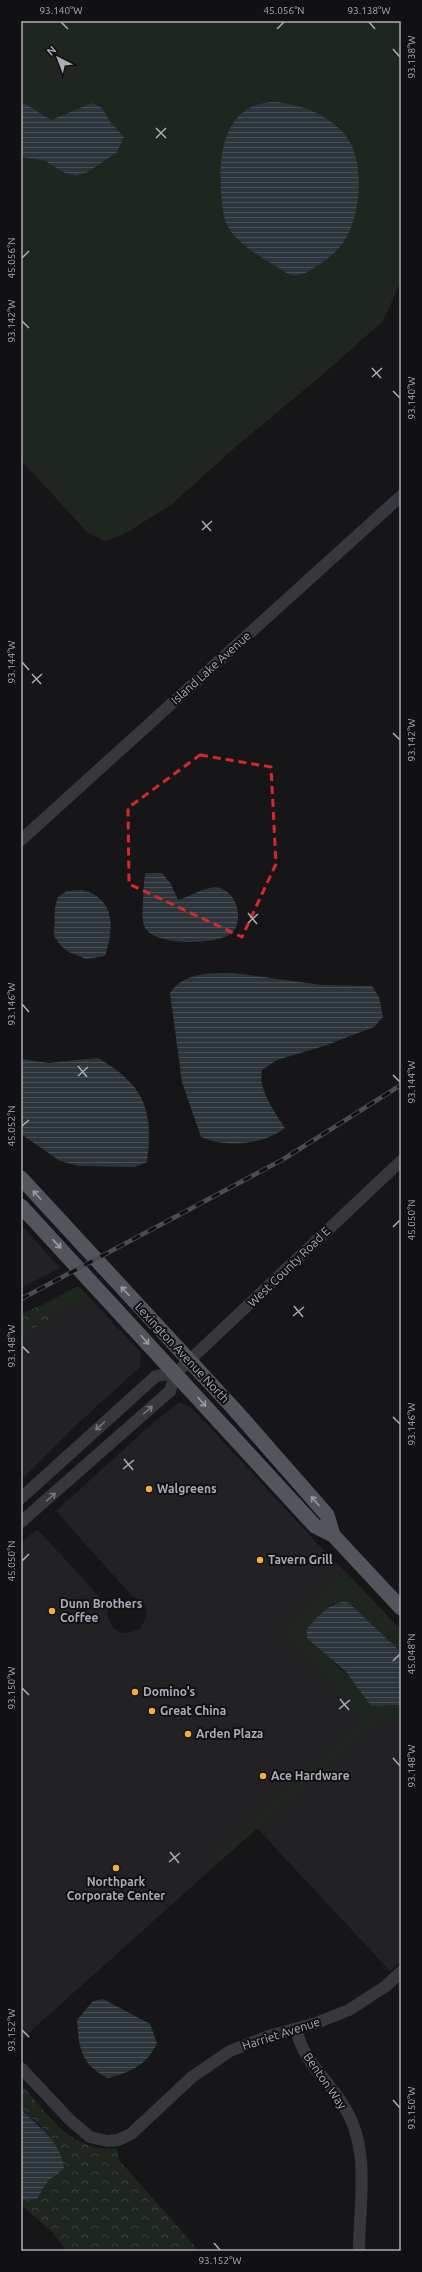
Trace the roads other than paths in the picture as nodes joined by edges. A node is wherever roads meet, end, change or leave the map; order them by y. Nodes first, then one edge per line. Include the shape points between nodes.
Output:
1 (401, 496) edge
2 (21, 840) edge
3 (401, 1161) edge
4 (21, 1178) edge
5 (21, 1206) edge
6 (190, 1360) junction
7 (176, 1373) junction
8 (21, 1498) edge
9 (21, 1522) edge
10 (333, 1535) junction
11 (401, 1608) edge
12 (401, 1972) edge
13 (296, 2029) junction
14 (21, 2068) edge
15 (359, 2251) edge

1 - 2 street, Island Lake Avenue
3 - 6 street, West County Road E
6 -> 4 main road, Lexington Avenue North
5 -> 7 main road, Lexington Avenue North
6 - 7 street, West County Road E
10 -> 6 main road, Lexington Avenue North via 327,1515
7 -> 8 street via 156,1376
9 -> 7 street, West County Road E via 170,1391
7 -> 10 main road, Lexington Avenue North via 315,1526
10 - 11 main road, Lexington Avenue North
12 - 13 street, Harriet Avenue via 386,1986 349,2010
13 - 14 street, Harriet Avenue via 230,2051 192,2077 131,2134 118,2140 107,2141 90,2137 71,2121
13 - 15 street, Benton Way via 309,2062 342,2103 358,2135 363,2178

